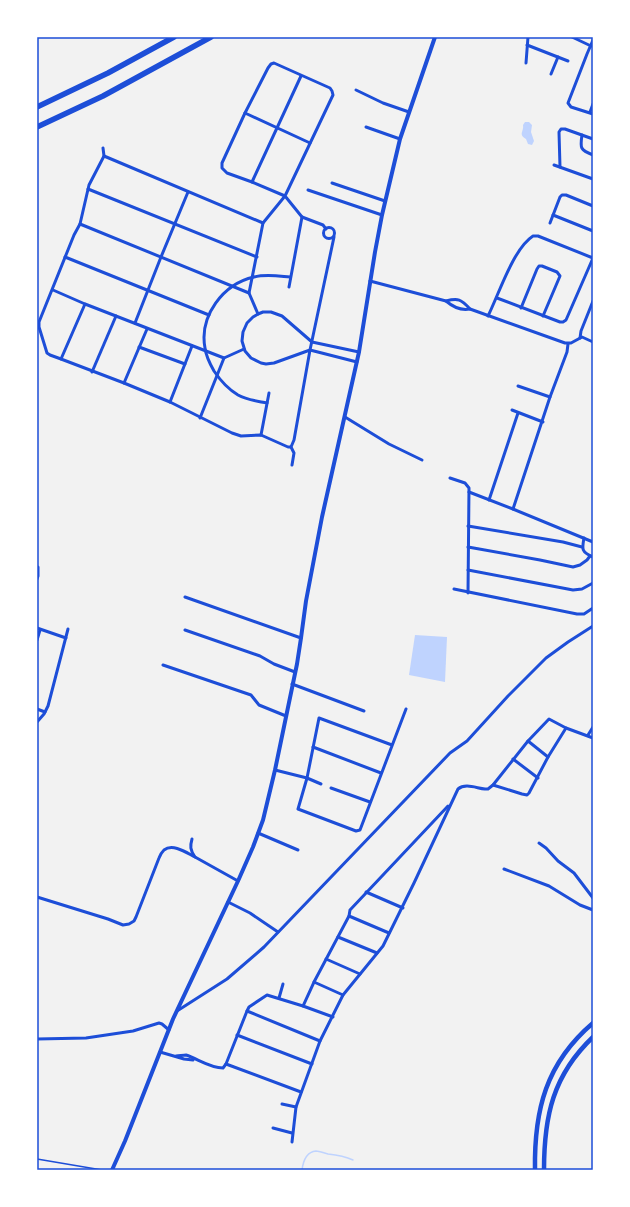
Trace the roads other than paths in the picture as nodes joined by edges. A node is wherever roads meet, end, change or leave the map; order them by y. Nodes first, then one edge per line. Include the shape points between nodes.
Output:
1 (174, 37) edge
2 (211, 37) edge
3 (435, 37) edge
4 (528, 37) edge
5 (572, 37) edge
6 (593, 40) edge
7 (527, 45) junction
8 (590, 46) junction
9 (588, 50) junction
10 (593, 52) edge
11 (558, 58) junction
12 (568, 61) dead end
13 (526, 63) dead end
14 (552, 74) dead end
15 (302, 76) junction
16 (356, 90) dead end
17 (593, 104) edge
18 (37, 107) edge
19 (409, 112) junction
20 (245, 113) junction
21 (591, 113) edge
22 (37, 127) edge
23 (366, 127) dead end
24 (277, 128) junction
25 (582, 135) junction
26 (400, 139) junction
27 (593, 139) edge
28 (310, 143) junction
29 (103, 148) dead end
30 (593, 155) edge
31 (104, 156) junction
32 (554, 165) dead end
33 (560, 167) junction
34 (593, 178) edge
35 (252, 182) junction
36 (332, 183) dead end
37 (88, 189) junction
38 (308, 190) dead end
39 (188, 192) junction
40 (285, 196) junction
41 (385, 201) junction
42 (593, 206) edge
43 (553, 214) junction
44 (382, 215) junction
45 (302, 217) junction
46 (263, 223) junction
47 (550, 223) dead end
48 (80, 224) junction
49 (174, 224) junction
50 (326, 229) junction
51 (593, 231) edge
52 (334, 237) junction
53 (65, 257) junction
54 (161, 257) junction
55 (257, 258) junction
56 (593, 258) edge
57 (253, 277) junction
58 (290, 277) junction
59 (370, 280) junction
60 (232, 286) junction
61 (289, 287) dead end
62 (52, 290) junction
63 (148, 290) junction
64 (249, 294) junction
65 (497, 298) junction
66 (446, 301) junction
67 (593, 301) edge
68 (85, 304) junction
69 (521, 308) junction
70 (470, 309) junction
71 (258, 314) junction
72 (209, 315) junction
73 (116, 316) junction
74 (488, 316) junction
75 (543, 316) junction
76 (135, 323) junction
77 (147, 328) junction
78 (42, 337) junction
79 (580, 338) junction
80 (37, 339) edge
81 (312, 342) junction
82 (593, 342) edge
83 (568, 344) junction
84 (192, 346) junction
85 (330, 346) junction
86 (139, 347) junction
87 (244, 349) junction
88 (205, 350) junction
89 (310, 350) junction
90 (359, 352) junction
91 (329, 354) junction
92 (224, 358) junction
93 (60, 359) junction
94 (357, 362) junction
95 (185, 364) junction
96 (92, 372) junction
97 (216, 374) junction
98 (124, 383) junction
99 (518, 386) dead end
100 (269, 393) dead end
101 (550, 397) junction
102 (170, 402) junction
103 (267, 403) junction
104 (512, 410) dead end
105 (518, 413) junction
106 (344, 417) junction
107 (200, 418) junction
108 (542, 422) junction
109 (260, 435) junction
110 (291, 447) junction
111 (422, 460) dead end
112 (292, 465) dead end
113 (450, 478) dead end
114 (469, 492) junction
115 (489, 500) junction
116 (513, 509) junction
117 (468, 526) junction
118 (584, 538) junction
119 (593, 542) edge
120 (468, 547) junction
121 (582, 547) junction
122 (591, 557) edge
123 (38, 567) dead end
124 (468, 570) junction
125 (37, 579) edge
126 (593, 583) edge
127 (454, 589) dead end
128 (468, 592) junction
129 (185, 597) dead end
130 (593, 608) edge
131 (593, 626) edge
132 (38, 629) edge
133 (68, 629) dead end
134 (185, 630) dead end
135 (66, 638) junction
136 (301, 638) junction
137 (37, 640) edge
138 (163, 665) dead end
139 (295, 672) junction
140 (292, 684) junction
141 (37, 709) edge
142 (406, 709) dead end
143 (364, 711) dead end
144 (45, 712) junction
145 (286, 716) junction
146 (37, 722) edge
147 (593, 727) edge
148 (566, 728) junction
149 (588, 735) junction
150 (593, 738) edge
151 (528, 741) junction
152 (392, 745) junction
153 (313, 747) junction
154 (548, 757) junction
155 (513, 759) junction
156 (275, 770) junction
157 (381, 773) junction
158 (307, 778) junction
159 (538, 778) junction
160 (321, 784) dead end
161 (493, 784) junction
162 (331, 788) dead end
163 (370, 802) junction
164 (450, 804) junction
165 (258, 833) junction
166 (192, 839) dead end
167 (538, 843) dead end
168 (298, 850) dead end
169 (195, 857) junction
170 (504, 869) dead end
171 (238, 881) junction
172 (366, 892) junction
173 (37, 897) edge
174 (593, 898) edge
175 (228, 902) junction
176 (403, 908) junction
177 (593, 910) edge
178 (349, 916) junction
179 (278, 932) junction
180 (389, 933) junction
181 (338, 937) junction
182 (377, 953) junction
183 (326, 959) junction
184 (360, 974) junction
185 (314, 982) junction
186 (283, 984) dead end
187 (343, 995) junction
188 (279, 998) junction
189 (303, 1006) junction
190 (177, 1011) junction
191 (247, 1011) junction
192 (333, 1017) junction
193 (593, 1023) edge
194 (169, 1030) junction
195 (237, 1035) junction
196 (593, 1037) edge
197 (37, 1039) edge
198 (320, 1041) junction
199 (160, 1052) junction
200 (226, 1064) junction
201 (312, 1064) junction
202 (301, 1092) junction
203 (282, 1104) dead end
204 (296, 1107) junction
205 (273, 1128) dead end
206 (292, 1133) junction
207 (292, 1142) dead end
208 (37, 1159) edge
209 (102, 1170) edge
210 (112, 1170) edge
211 (535, 1170) edge
212 (544, 1170) edge

1 - 18 highway via 108,73
2 - 22 highway via 103,96
3 - 19 street
4 - 7 street
5 - 8 street
6 - 8 street
7 - 11 street
7 - 13 street
8 - 9 street
9 - 10 street
9 - 21 street via 568,103 571,107
11 - 12 street
11 - 14 street
15 - 20 street via 277,64 271,64
15 - 24 street
15 - 28 street via 330,88 333,93
16 - 19 street
17 - 21 street
19 - 26 street
20 - 24 street
20 - 35 street via 222,168 227,173
23 - 26 street
24 - 28 street
24 - 35 street
25 - 27 street
25 - 30 street via 581,148
25 - 33 street via 565,129 560,130
26 - 41 street
28 - 40 street
29 - 31 street
31 - 37 street
31 - 39 street
32 - 33 street
33 - 34 street
35 - 40 street
36 - 41 street
37 - 48 street
37 - 49 street
38 - 44 street
39 - 46 street
39 - 49 street
40 - 45 street
40 - 46 street
41 - 44 street
42 - 43 street via 563,195
43 - 47 street
43 - 51 street
44 - 59 street
45 - 50 street via 323,225
45 - 58 street
46 - 55 street
48 - 53 street
48 - 54 street
49 - 54 street
49 - 55 street
50 - 52 street via 332,229
50 - 52 street via 324,236 329,239
52 - 81 street
53 - 62 street
53 - 63 street
54 - 60 street
54 - 63 street
55 - 57 street
56 - 65 street via 533,236 516,255
56 - 75 street via 565,321 561,323
57 - 58 street
57 - 60 street
57 - 64 street
58 - 61 street
59 - 66 street
59 - 90 street
60 - 64 street
60 - 72 street via 218,299
62 - 68 street
62 - 78 street via 39,322
63 - 72 street
63 - 76 street
64 - 71 street
65 - 69 street
65 - 74 street
66 - 70 street via 458,309
66 - 70 street via 460,300
67 - 79 street
68 - 73 street
68 - 93 street
69 - 75 street
69 - 75 street via 537,269 542,266 560,275
70 - 74 street
71 - 81 street via 278,314
71 - 87 street via 244,327
72 - 88 street via 204,337
73 - 76 street
73 - 96 street
74 - 83 street
76 - 77 street
77 - 84 street
77 - 86 street
78 - 80 street
78 - 93 street via 47,353
79 - 82 street
79 - 83 street
81 - 85 street
81 - 89 street
83 - 101 street
84 - 88 street
84 - 95 street
85 - 90 street
85 - 91 street
86 - 95 street
86 - 98 street
87 - 89 street via 251,358 266,364
87 - 92 street
88 - 92 street
88 - 97 street
89 - 91 street
89 - 110 street
90 - 94 street
91 - 94 street
92 - 97 street
93 - 96 street
94 - 106 street
95 - 102 street
96 - 98 street
97 - 103 street via 237,394 253,401
97 - 107 street
98 - 102 street
99 - 101 street
100 - 103 street
101 - 108 street
102 - 107 street
103 - 109 street
104 - 105 street
105 - 108 street
105 - 115 street
106 - 111 street
106 - 136 street via 322,517
107 - 109 street via 241,436
108 - 116 street
109 - 110 street
110 - 112 street via 294,453
113 - 114 street via 465,483
114 - 115 street
114 - 117 street
115 - 116 street
116 - 118 street
117 - 120 street
117 - 121 street
118 - 119 street
118 - 121 street
120 - 122 street via 573,567
120 - 124 street
121 - 122 street
123 - 125 street
124 - 126 street via 576,590
124 - 128 street
127 - 128 street
128 - 130 street via 577,614 584,614
129 - 136 street
131 - 179 street via 546,658 467,741 450,753
132 - 135 street
132 - 137 street
133 - 135 street
134 - 139 street via 260,656
135 - 144 street
136 - 139 street
138 - 145 street via 251,695 259,705
139 - 140 street
140 - 143 street
140 - 145 street
141 - 144 street
142 - 152 street
144 - 146 street
145 - 156 street
147 - 149 street
148 - 149 street
148 - 151 street via 549,719
148 - 154 street
149 - 150 street
151 - 154 street
151 - 155 street
152 - 153 street via 319,718
152 - 157 street
153 - 157 street
153 - 158 street
154 - 159 street
155 - 159 street
155 - 161 street
156 - 158 street
156 - 165 street
157 - 163 street
158 - 160 street
158 - 163 street via 298,808 300,810 358,831
159 - 161 street via 527,795
161 - 164 street via 488,789 460,787
162 - 163 street
164 - 172 street
164 - 176 street
165 - 168 street
165 - 171 street
166 - 169 street via 190,847
167 - 174 street via 577,875
169 - 171 street
169 - 173 street via 176,848 163,850 136,917 129,924 123,925
170 - 177 street via 549,886
171 - 175 street
172 - 176 street
172 - 178 street via 350,910
175 - 179 street
175 - 190 street
176 - 180 street
178 - 180 street
178 - 181 street
179 - 190 street via 228,979
180 - 182 street
181 - 182 street
181 - 183 street
182 - 184 street
183 - 184 street
183 - 185 street
184 - 187 street
185 - 187 street
185 - 189 street
186 - 188 street
187 - 192 street
188 - 189 street
188 - 191 street via 264,996
189 - 192 street
190 - 194 street
191 - 195 street
191 - 198 street
192 - 198 street
193 - 211 main road via 566,1050 546,1089 536,1128
194 - 197 street via 159,1023 133,1031 86,1038
194 - 199 street
195 - 200 street
195 - 201 street
196 - 212 main road via 574,1056 555,1093 546,1129
198 - 201 street
199 - 200 street via 221,1068
199 - 210 street
200 - 202 street
201 - 202 street
202 - 204 street
203 - 204 street
204 - 206 street
205 - 206 street
206 - 207 street
208 - 209 lane

